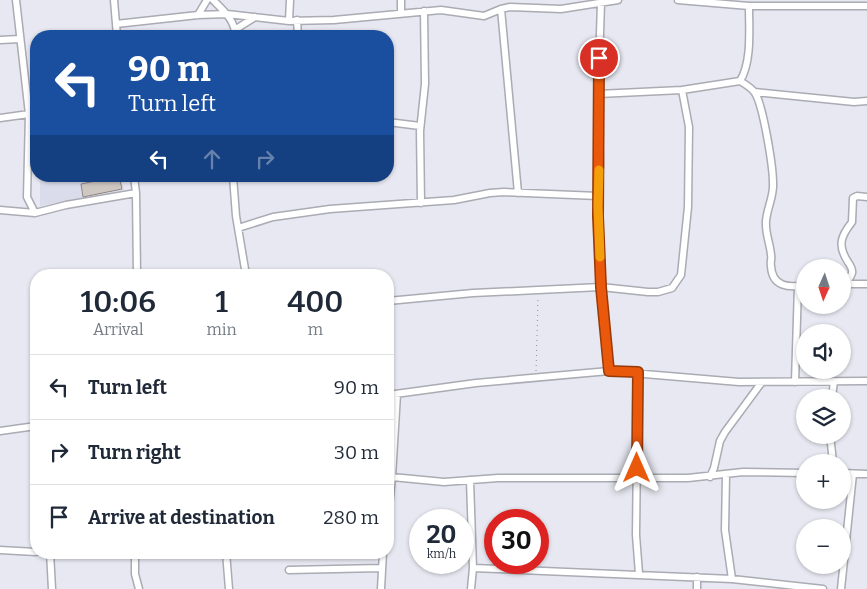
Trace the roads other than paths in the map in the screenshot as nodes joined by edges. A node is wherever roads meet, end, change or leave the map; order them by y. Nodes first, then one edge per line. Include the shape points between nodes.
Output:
1 (16, 0) edge
2 (114, 0) edge
3 (207, 0) edge
4 (213, 0) edge
5 (290, 0) edge
6 (400, 0) edge
7 (547, 0) edge
8 (618, 0) edge
9 (678, 0) edge
10 (728, 2) edge
11 (601, 3) junction
12 (803, 3) edge
13 (749, 6) junction
14 (867, 6) edge
15 (501, 9) junction
16 (547, 9) junction
17 (424, 11) junction
18 (401, 13) junction
19 (227, 14) junction
20 (198, 15) junction
21 (254, 17) junction
22 (289, 20) junction
23 (297, 20) junction
24 (116, 24) junction
25 (116, 30) edge
26 (234, 30) edge
27 (239, 30) edge
28 (298, 30) edge
29 (20, 39) junction
30 (0, 40) edge
31 (740, 80) junction
32 (682, 90) junction
33 (755, 92) junction
34 (598, 94) junction
35 (867, 101) edge
36 (29, 114) junction
37 (0, 118) edge
38 (394, 123) edge
39 (420, 126) junction
40 (135, 182) edge
41 (233, 182) edge
42 (518, 192) junction
43 (136, 193) junction
44 (598, 196) junction
45 (867, 197) edge
46 (421, 202) junction
47 (0, 210) edge
48 (35, 213) junction
49 (238, 228) junction
50 (846, 259) edge
51 (137, 269) edge
52 (245, 269) edge
53 (851, 284) edge
54 (867, 284) edge
55 (796, 286) edge
56 (601, 287) junction
57 (394, 300) edge
58 (800, 314) edge
59 (609, 371) junction
60 (638, 372) junction
61 (834, 381) junction
62 (867, 381) edge
63 (762, 382) junction
64 (795, 382) junction
65 (833, 389) edge
66 (394, 394) edge
67 (397, 394) junction
68 (30, 427) edge
69 (0, 431) edge
70 (394, 444) edge
71 (796, 472) edge
72 (851, 474) edge
73 (854, 474) junction
74 (867, 474) edge
75 (726, 475) junction
76 (394, 477) edge
77 (710, 477) junction
78 (637, 478) junction
79 (470, 480) junction
80 (471, 509) edge
81 (0, 550) edge
82 (30, 552) edge
83 (50, 559) edge
84 (134, 559) edge
85 (227, 559) edge
86 (382, 559) edge
87 (381, 568) junction
88 (474, 568) edge
89 (289, 570) dead end
90 (472, 574) edge
91 (639, 574) junction
92 (697, 577) junction
93 (732, 579) junction
94 (52, 589) edge
95 (139, 589) edge
96 (230, 589) edge
97 (380, 589) edge
98 (471, 589) edge
99 (697, 589) edge
100 (823, 589) edge
101 (841, 589) edge

1 - 29 street
2 - 24 street
3 - 20 street
4 - 19 street
5 - 22 street
6 - 18 street
7 - 16 street
8 - 11 street
9 - 10 street
10 - 13 street
11 - 16 street
11 - 34 street
12 - 13 street
12 - 14 street
13 - 31 street via 746,71
15 - 16 street
15 - 17 street via 484,16 452,10
15 - 42 street
17 - 18 street
17 - 39 street via 425,84
18 - 23 street
19 - 20 street
19 - 21 street
19 - 26 street
20 - 24 street
21 - 22 street
21 - 27 street
22 - 23 street
23 - 28 street
24 - 25 street
29 - 30 street
29 - 36 street
31 - 32 street
31 - 33 street
32 - 34 street
32 - 56 street via 689,127 689,164 681,275 672,288 658,292
33 - 35 street
33 - 55 street via 761,106 773,183 766,221 771,266 777,281 785,286
34 - 44 street
36 - 37 street
36 - 48 street via 27,197
38 - 39 street
39 - 46 street
40 - 43 street
41 - 49 street
42 - 44 street
42 - 46 street
43 - 48 street
43 - 51 street
44 - 56 street
45 - 50 street via 853,198 852,222 842,237
46 - 49 street via 273,217
47 - 48 street
49 - 52 street
53 - 54 street
56 - 57 street
56 - 59 street
58 - 64 street
59 - 60 street
59 - 67 street
60 - 63 street
60 - 78 street
61 - 62 street
61 - 64 street
61 - 65 street
63 - 64 street
63 - 77 street via 720,440
66 - 67 street
67 - 70 street
68 - 69 street
71 - 75 street
72 - 73 street
73 - 74 street
73 - 101 street
75 - 77 street
75 - 93 street via 725,530
76 - 79 street via 444,482
77 - 78 street
78 - 79 street
78 - 91 street
79 - 80 street
81 - 82 street
83 - 94 street
84 - 95 street
85 - 96 street
86 - 87 street
87 - 89 street
87 - 97 street
88 - 91 street
90 - 98 street
91 - 92 street
92 - 93 street
92 - 99 street
93 - 100 street

